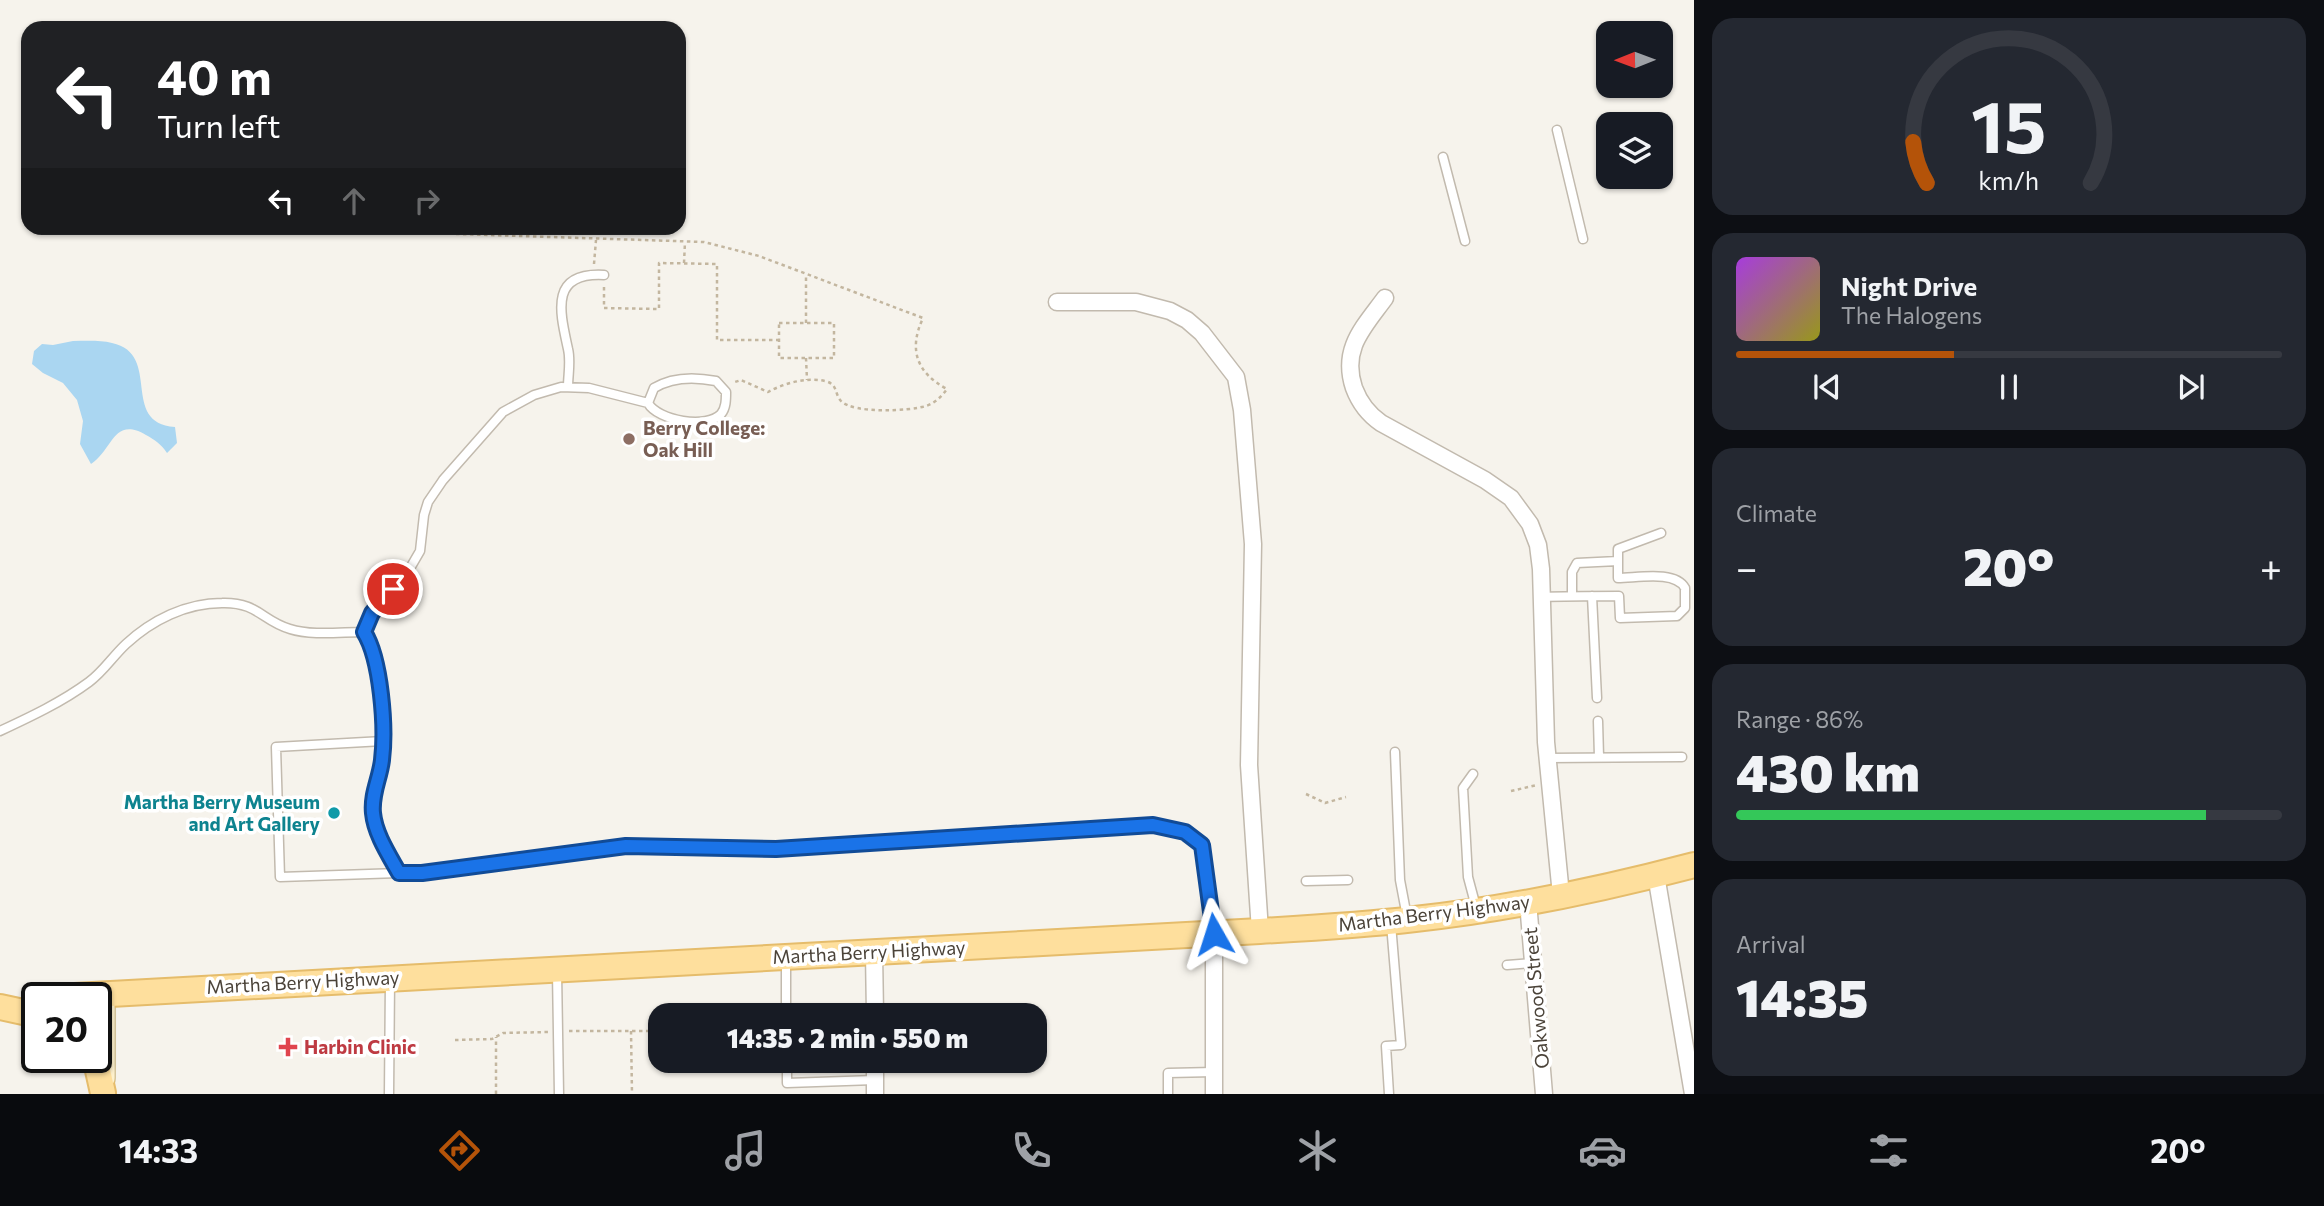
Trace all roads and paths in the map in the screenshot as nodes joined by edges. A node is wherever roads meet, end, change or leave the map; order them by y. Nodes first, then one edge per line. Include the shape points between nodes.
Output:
1 (1557, 130) dead end
2 (1443, 157) dead end
3 (476, 235) edge
4 (1583, 239) dead end
5 (596, 240) junction
6 (1465, 241) dead end
7 (685, 242) junction
8 (684, 263) junction
9 (806, 273) junction
10 (594, 274) junction
11 (604, 275) joint
12 (1385, 298) dead end
13 (1057, 302) dead end
14 (806, 323) junction
15 (779, 340) junction
16 (806, 358) junction
17 (807, 381) junction
18 (722, 386) junction
19 (568, 387) junction
20 (648, 402) junction
21 (1661, 533) dead end
22 (1618, 561) junction
23 (1618, 578) junction
24 (1573, 596) junction
25 (1592, 596) junction
26 (1619, 596) junction
27 (1541, 597) junction
28 (364, 632) junction
29 (1597, 698) dead end
30 (1598, 721) dead end
31 (0, 731) edge
32 (383, 741) junction
33 (1395, 751) dead end
34 (1599, 757) junction
35 (1682, 757) dead end
36 (1548, 758) junction
37 (1473, 774) dead end
38 (1550, 782) junction
39 (1511, 791) dead end
40 (1306, 794) dead end
41 (1346, 797) dead end
42 (1694, 865) edge
43 (399, 873) junction
44 (1656, 875) junction
45 (1348, 880) dead end
46 (1306, 881) dead end
47 (1562, 895) junction
48 (1528, 902) junction
49 (1477, 910) junction
50 (1399, 920) junction
51 (1260, 931) junction
52 (1214, 934) junction
53 (874, 952) junction
54 (786, 956) junction
55 (1533, 962) junction
56 (1507, 965) dead end
57 (557, 969) junction
58 (390, 977) junction
59 (112, 993) edge
60 (21, 999) edge
61 (0, 1000) edge
62 (786, 1003) edge
63 (875, 1003) edge
64 (0, 1007) edge
65 (21, 1012) edge
66 (631, 1031) dead end
67 (496, 1037) dead end
68 (1214, 1072) junction
69 (99, 1073) edge
70 (103, 1073) edge
71 (788, 1073) edge
72 (875, 1087) edge
73 (103, 1093) edge
74 (388, 1094) edge
75 (496, 1094) edge
76 (559, 1094) edge
77 (632, 1094) edge
78 (1168, 1094) edge
79 (1214, 1094) edge
80 (1390, 1094) edge
81 (1544, 1094) edge
82 (1693, 1094) edge

1 - 4 lane
2 - 6 lane
3 - 5 path
5 - 7 path
5 - 10 path
7 - 8 path
7 - 9 path via 704,242 759,256
8 - 11 path via 659,263 659,309 604,308
8 - 15 path via 717,264 716,340
9 - 14 path
9 - 17 path via 923,317 916,340 920,368 947,389 927,406 871,409 841,401 835,386 826,382
10 - 11 lane
10 - 19 lane via 577,278 562,297 559,310 568,350
12 - 27 street via 1356,340 1350,357 1350,374 1361,403 1381,423 1485,480 1516,503 1538,545
13 - 51 street via 1136,302 1170,311 1202,333 1236,377 1252,544 1249,765
14 - 15 path via 779,323
14 - 16 path via 834,323 834,358
15 - 16 path via 779,358
16 - 17 path
17 - 18 path via 768,392 741,380
18 - 20 lane via 709,380 671,381 654,388
18 - 20 lane via 725,407 713,420 668,419
19 - 20 lane
19 - 28 lane via 534,395 503,412 443,480 428,502 420,551 372,613
21 - 22 lane via 1618,549
22 - 23 lane
22 - 24 lane via 1577,563 1572,569
23 - 26 lane
23 - 26 lane via 1678,580 1685,588 1685,608 1677,616 1620,618
24 - 25 lane
24 - 27 lane
25 - 26 lane
25 - 29 lane
27 - 36 street
28 - 31 lane via 291,630 239,604 183,608 149,625 90,681
28 - 32 lane via 377,667
30 - 34 lane
32 - 43 lane via 373,814
32 - 43 lane via 276,747 280,877
33 - 50 lane
34 - 35 lane
34 - 36 lane
36 - 38 street
37 - 49 lane via 1463,788 1468,877
38 - 39 path
38 - 47 street
40 - 41 path via 1325,803
42 - 44 main road, Martha Berry Highway
43 - 52 lane via 626,846 776,849 1153,825 1185,832 1202,845
44 - 47 main road, Martha Berry Highway
44 - 82 street
45 - 46 lane
47 - 48 main road, Martha Berry Highway
48 - 49 main road, Martha Berry Highway
48 - 55 street, Oakwood Street
49 - 50 main road, Martha Berry Highway
50 - 51 main road, Martha Berry Highway
50 - 80 lane via 1401,1045 1386,1046
51 - 52 main road, Martha Berry Highway
52 - 53 main road, Martha Berry Highway
52 - 68 street
53 - 54 main road, Martha Berry Highway
53 - 63 street
54 - 57 main road, Martha Berry Highway
54 - 62 lane
55 - 56 lane
55 - 81 street, Oakwood Street
57 - 58 main road, Martha Berry Highway
57 - 76 lane
58 - 59 main road, Martha Berry Highway
58 - 74 lane
60 - 61 main road, Martha Berry Highway
64 - 65 main road
66 - 77 path
67 - 75 path
68 - 78 lane via 1168,1073
68 - 79 street
69 - 73 main road
70 - 73 street
71 - 72 lane via 788,1083

